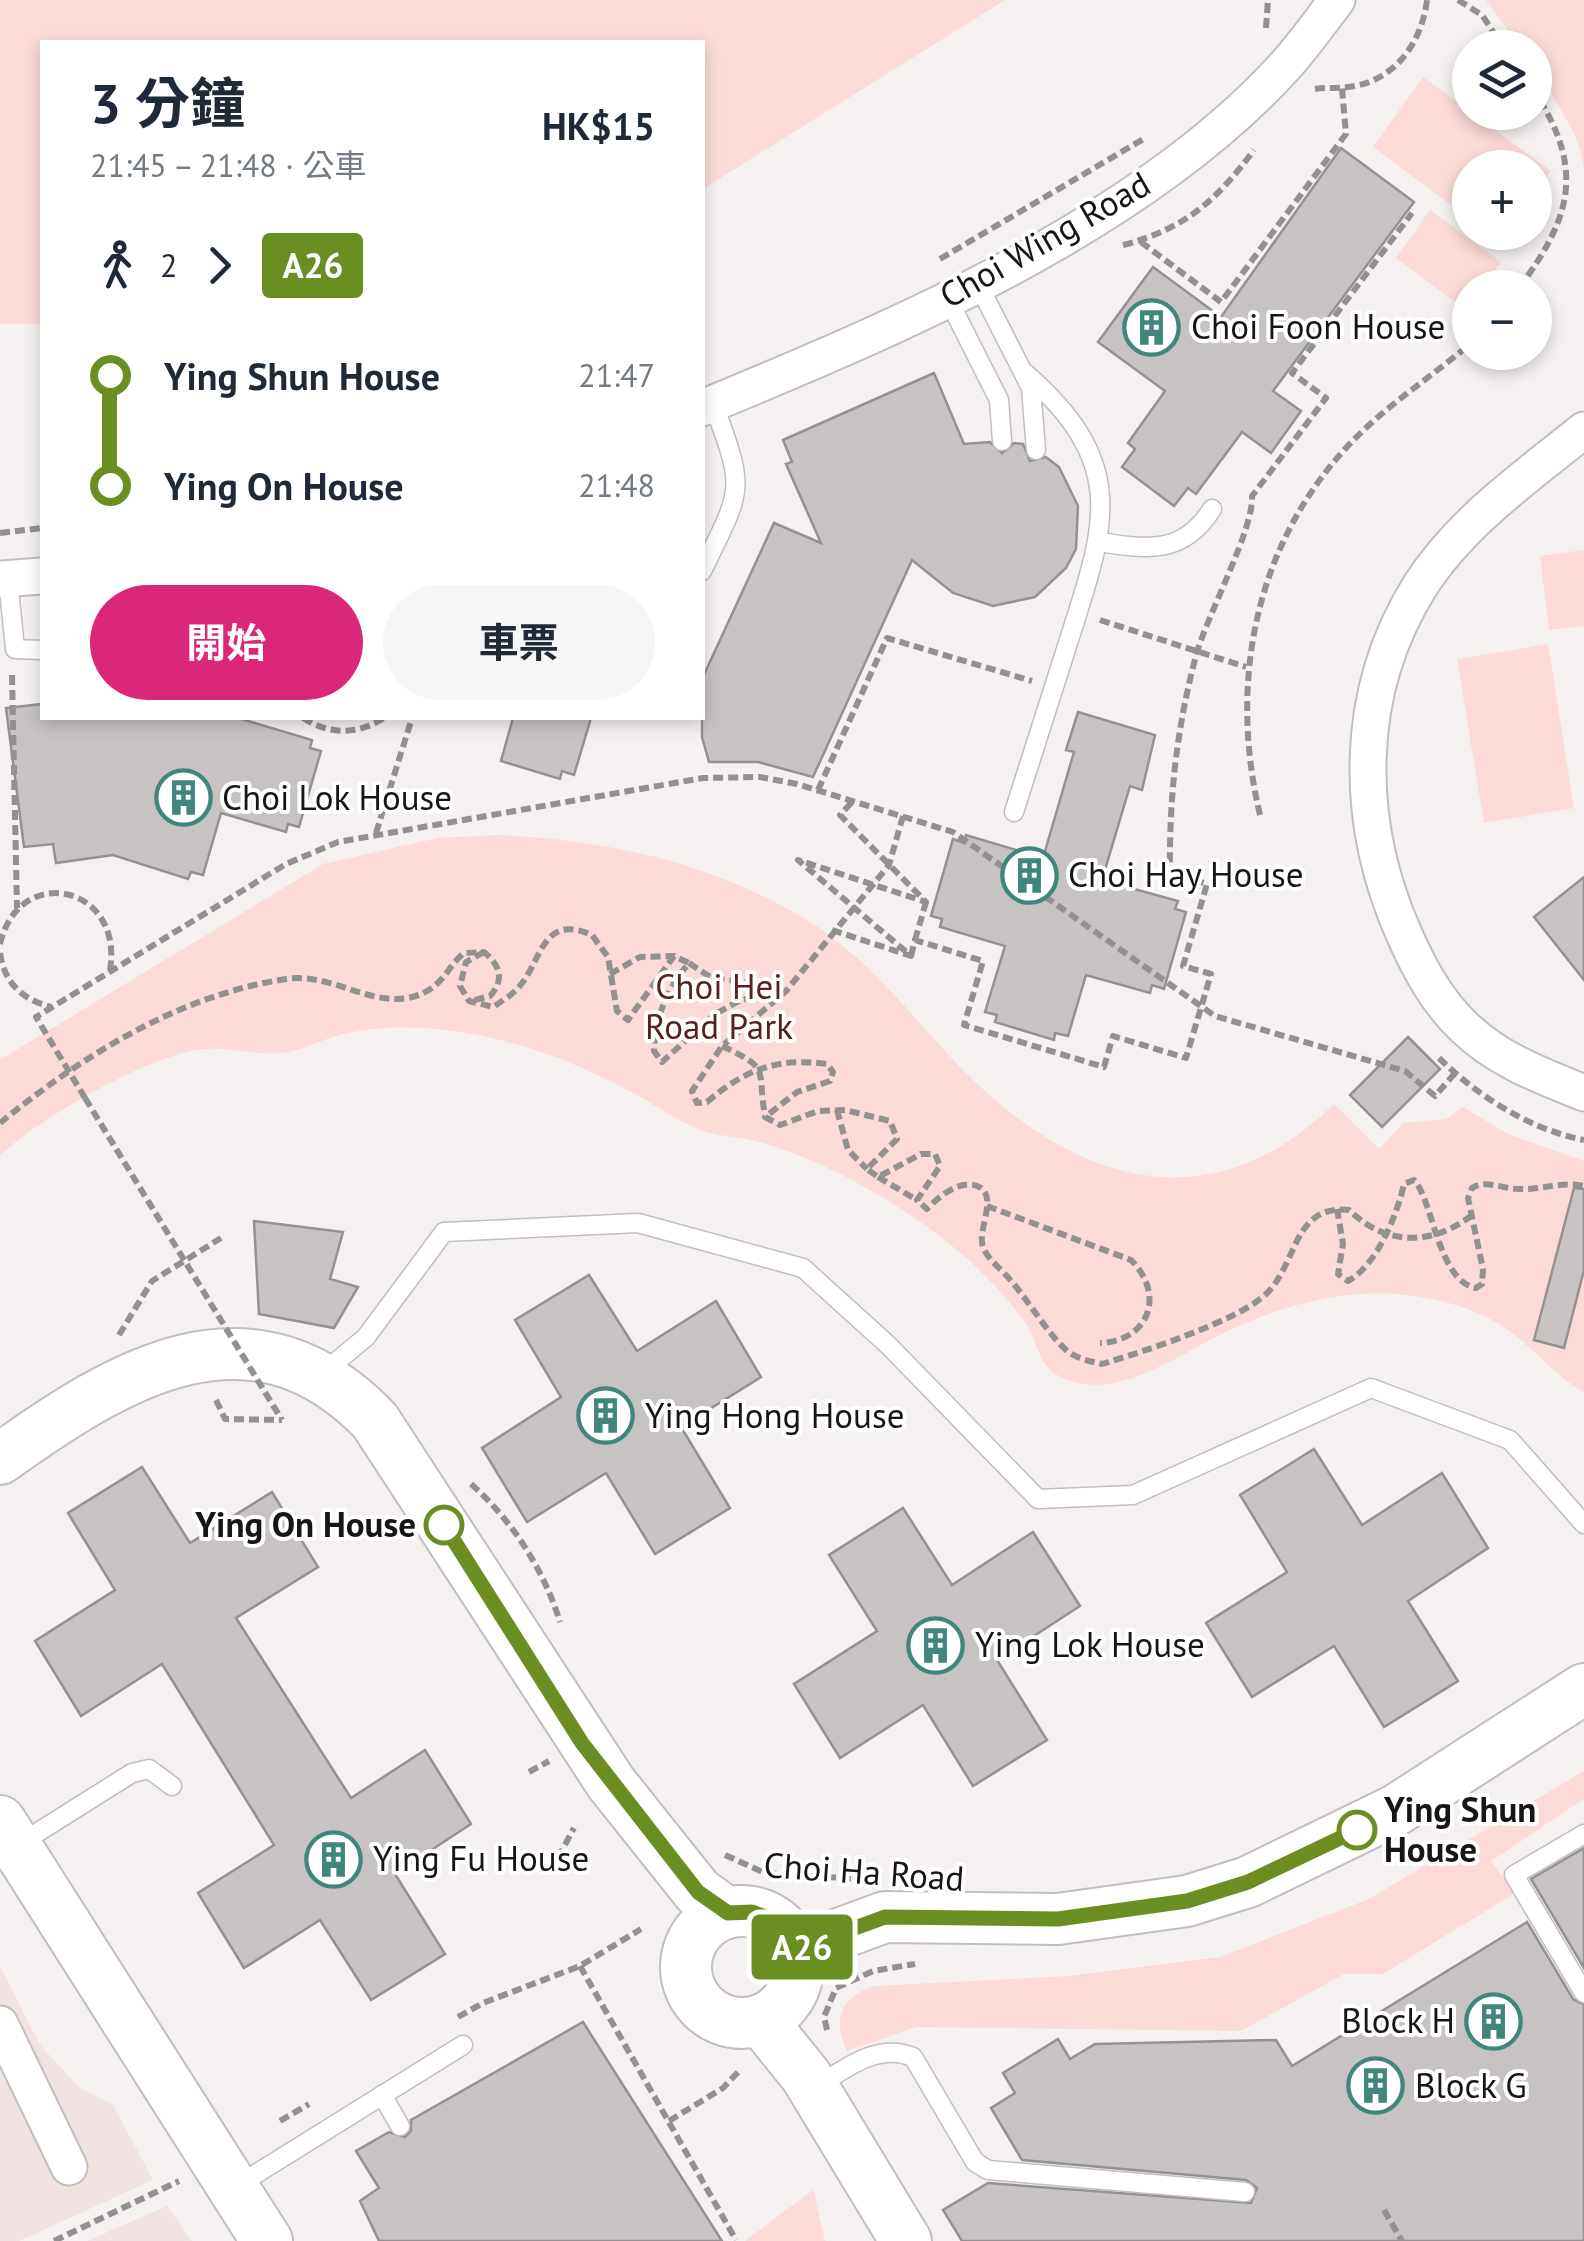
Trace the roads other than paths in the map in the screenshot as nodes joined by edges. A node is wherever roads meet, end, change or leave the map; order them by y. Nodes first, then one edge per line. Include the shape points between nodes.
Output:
1 (1337, 0) edge
2 (963, 292) junction
3 (1025, 374) junction
4 (708, 405) edge
5 (1584, 430) edge
6 (1002, 440) dead end
7 (1036, 450) dead end
8 (1212, 509) dead end
9 (1100, 542) junction
10 (705, 565) edge
11 (15, 586) edge
12 (40, 650) edge
13 (1014, 812) dead end
14 (1584, 1093) edge
15 (320, 1376) junction
16 (0, 1458) edge
17 (1584, 1524) edge
18 (1584, 1689) edge
19 (172, 1786) dead end
20 (8, 1834) edge
21 (1584, 1834) edge
22 (728, 1913) junction
23 (795, 1950) junction
24 (1584, 1993) edge
25 (761, 2020) junction
26 (0, 2024) edge
27 (463, 2045) dead end
28 (814, 2088) junction
29 (382, 2095) junction
30 (400, 2126) dead end
31 (70, 2167) dead end
32 (234, 2187) junction
33 (1245, 2192) dead end
34 (267, 2241) edge
35 (906, 2241) edge

1 - 2 street, Choi Wing Road via 1284,67 1153,180
2 - 3 lane
2 - 4 street, Choi Wing Road
2 - 6 lane via 999,400
3 - 7 lane
3 - 9 lane via 1076,425 1090,452
4 - 10 lane via 736,461 738,484
5 - 14 street via 1459,536 1420,586 1392,642 1374,702 1366,765 1370,828 1384,889 1432,990 1465,1028 1505,1058
8 - 9 lane via 1202,525 1170,546
9 - 13 lane
11 - 12 lane via 15,649
15 - 16 street, Choi Ha Road via 260,1355 177,1358 126,1379
15 - 17 lane via 366,1337 444,1232 638,1223 803,1268 1038,1498 1133,1495 1372,1388 1510,1440
15 - 22 street, Choi Ha Road via 375,1421 582,1743 698,1892
18 - 23 street, Choi Ha Road via 1396,1810 1248,1882 1187,1901 1058,1919 885,1917
19 - 20 lane via 148,1769 132,1773
20 - 32 street
21 - 24 lane via 1514,1875
22 - 23 street, Choi Ha Road via 774,1920
22 - 25 street, Choi Ha Road via 692,1942 690,1989 725,2021
23 - 25 street via 792,1992
25 - 28 street
26 - 31 street
27 - 29 lane
28 - 33 lane via 875,2054 896,2050 913,2057 975,2162 988,2170
28 - 35 street
29 - 30 lane
29 - 32 lane
32 - 34 street

